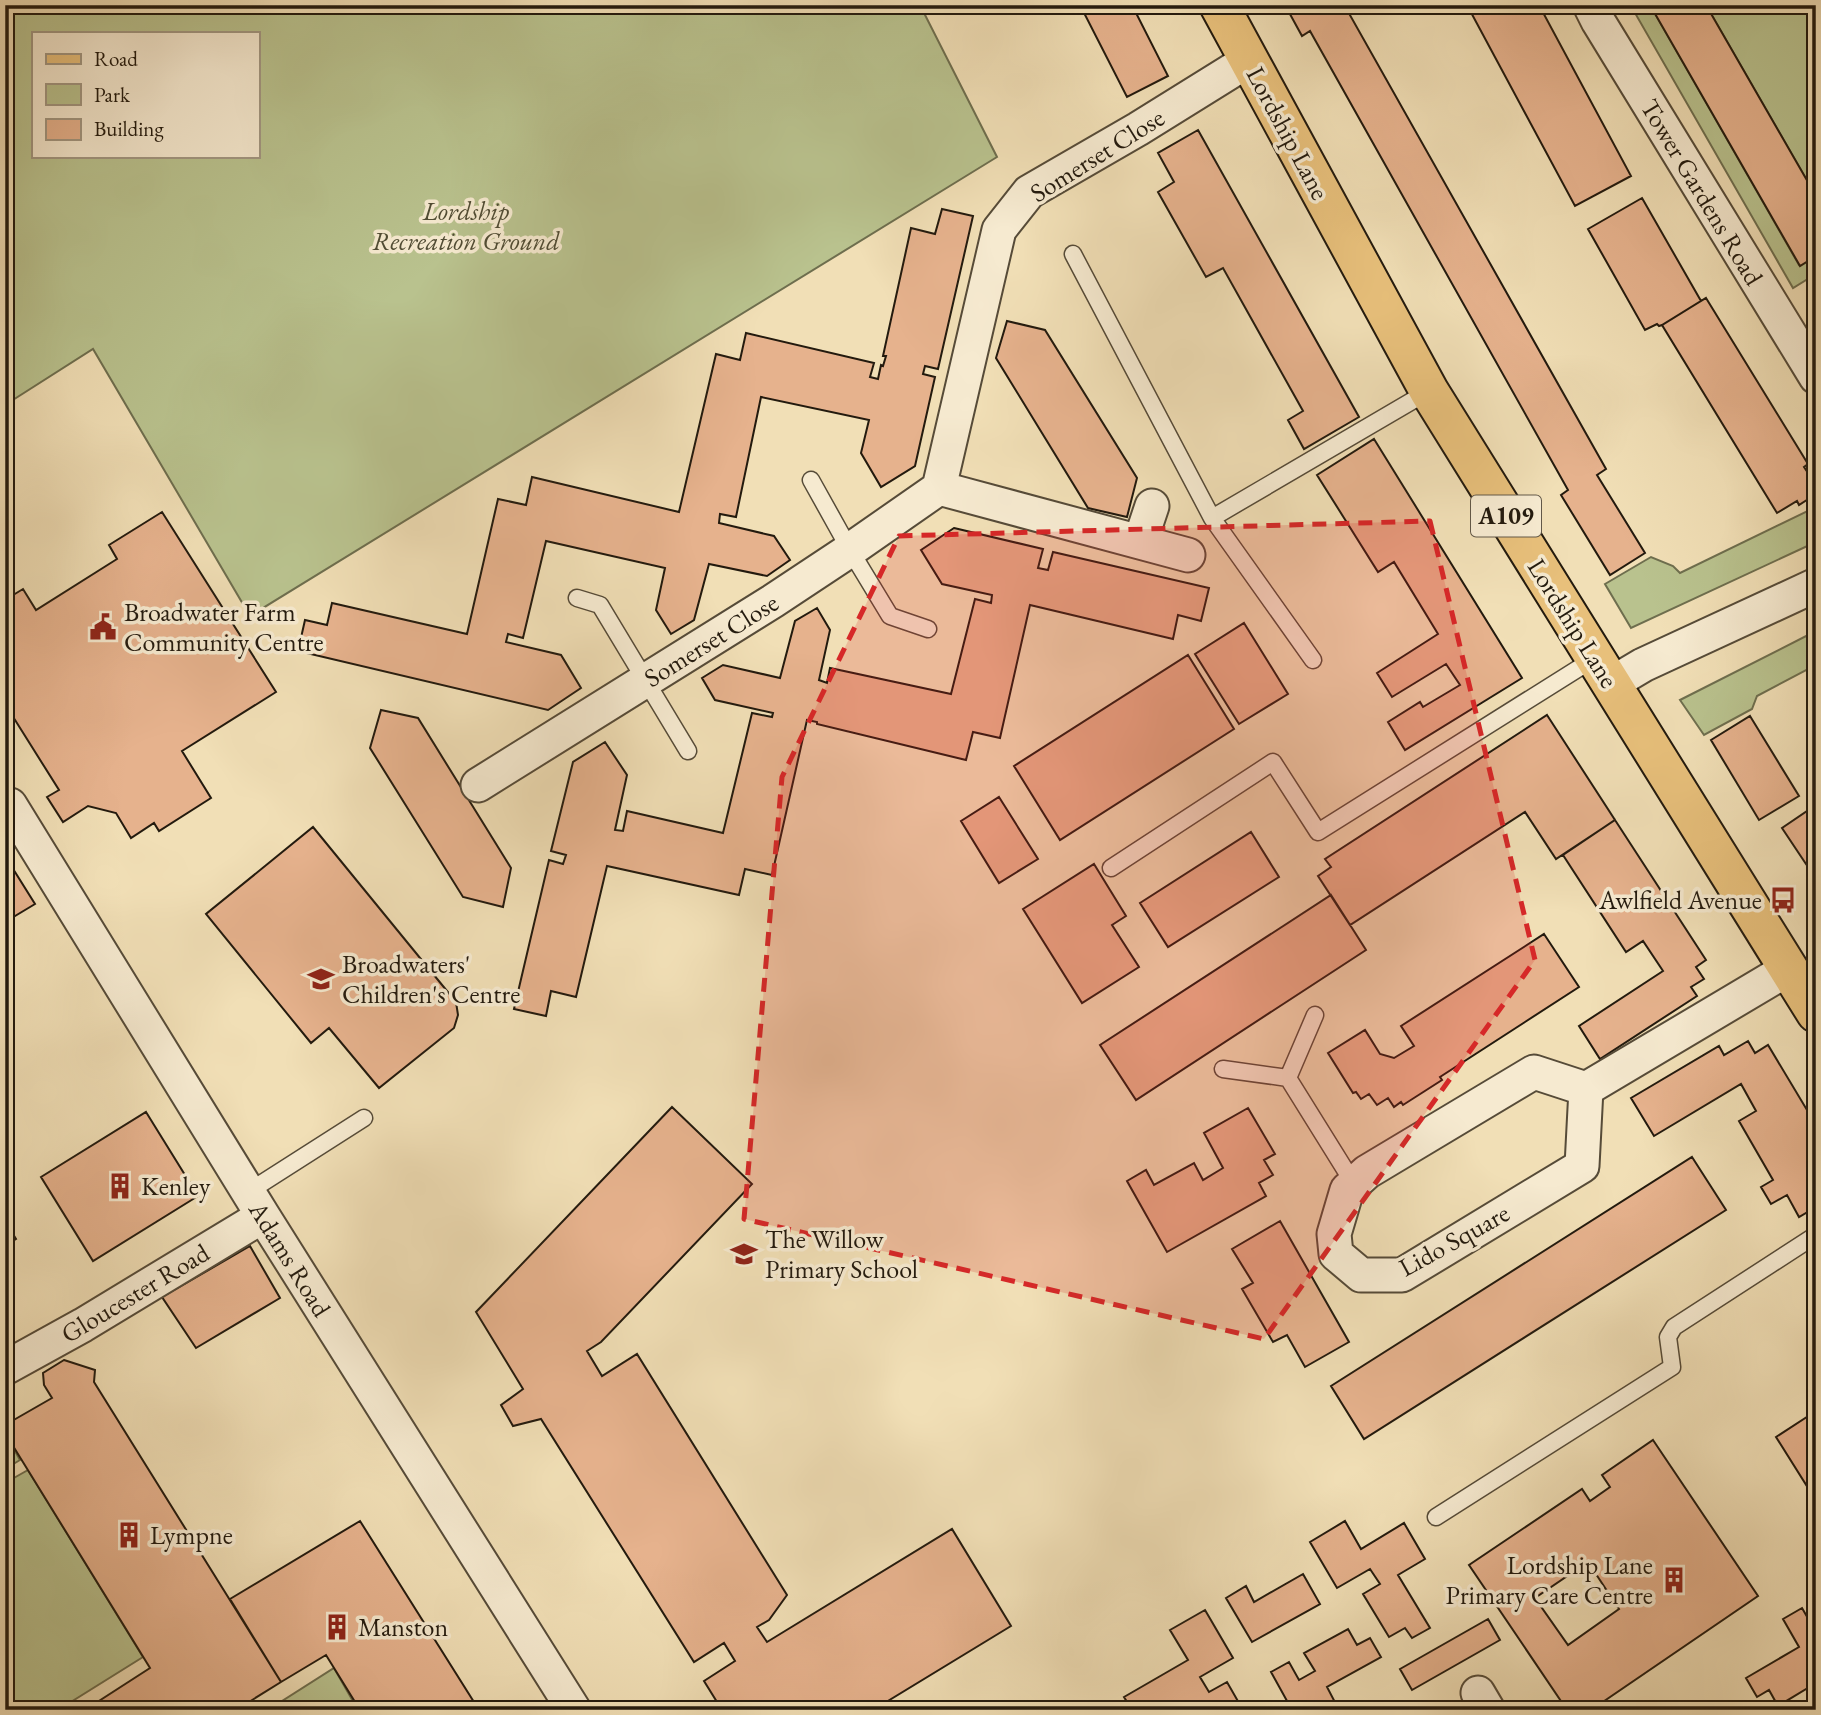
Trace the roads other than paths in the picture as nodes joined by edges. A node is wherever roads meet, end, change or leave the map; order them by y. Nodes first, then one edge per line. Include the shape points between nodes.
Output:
1 (1219, 5) edge
2 (1590, 5) edge
3 (1249, 60) junction
4 (1073, 254) dead end
5 (1816, 377) edge
6 (1429, 391) junction
7 (811, 480) dead end
8 (939, 488) junction
9 (1152, 506) dead end
10 (1212, 518) junction
11 (1140, 542) junction
12 (850, 551) junction
13 (1188, 555) dead end
14 (1816, 585) edge
15 (577, 598) dead end
16 (928, 629) dead end
17 (1313, 660) dead end
18 (1603, 671) junction
19 (646, 681) junction
20 (688, 751) dead end
21 (478, 785) dead end
22 (8, 807) edge
23 (1111, 867) dead end
24 (1788, 969) junction
25 (1816, 1013) edge
26 (1315, 1015) dead end
27 (1223, 1069) dead end
28 (1287, 1078) junction
29 (1586, 1089) junction
30 (364, 1118) dead end
31 (1354, 1184) junction
32 (256, 1204) junction
33 (1816, 1234) edge
34 (5, 1367) edge
35 (1436, 1517) dead end
36 (565, 1706) edge

1 - 3 main road, Lordship Lane / A109
2 - 5 street, Tower Gardens Road
3 - 6 main road, Lordship Lane / A109
3 - 8 street, Somerset Close via 1029,192 999,230
4 - 10 lane
6 - 10 lane
6 - 18 main road, Lordship Lane / A109
7 - 12 lane
8 - 11 street
8 - 12 street, Somerset Close
9 - 11 street
10 - 17 lane
11 - 13 street
12 - 16 lane via 890,616
12 - 19 street, Somerset Close
14 - 18 street via 1643,665
15 - 19 lane via 600,605
18 - 23 lane via 1318,832 1273,762
18 - 24 main road, Lordship Lane / A109
19 - 20 lane
19 - 21 street, Somerset Close
22 - 32 street, Adams Road
24 - 25 main road, Lordship Lane / A109
24 - 29 street
26 - 28 lane
27 - 28 lane
28 - 31 lane
29 - 31 street, Lido Square via 1534,1072
29 - 31 street, Lido Square via 1581,1166 1402,1275 1362,1275 1336,1254 1335,1234 1347,1190
30 - 32 lane
32 - 34 street, Gloucester Road via 83,1325
32 - 36 street, Adams Road
33 - 35 lane via 1674,1327 1668,1337 1672,1367

